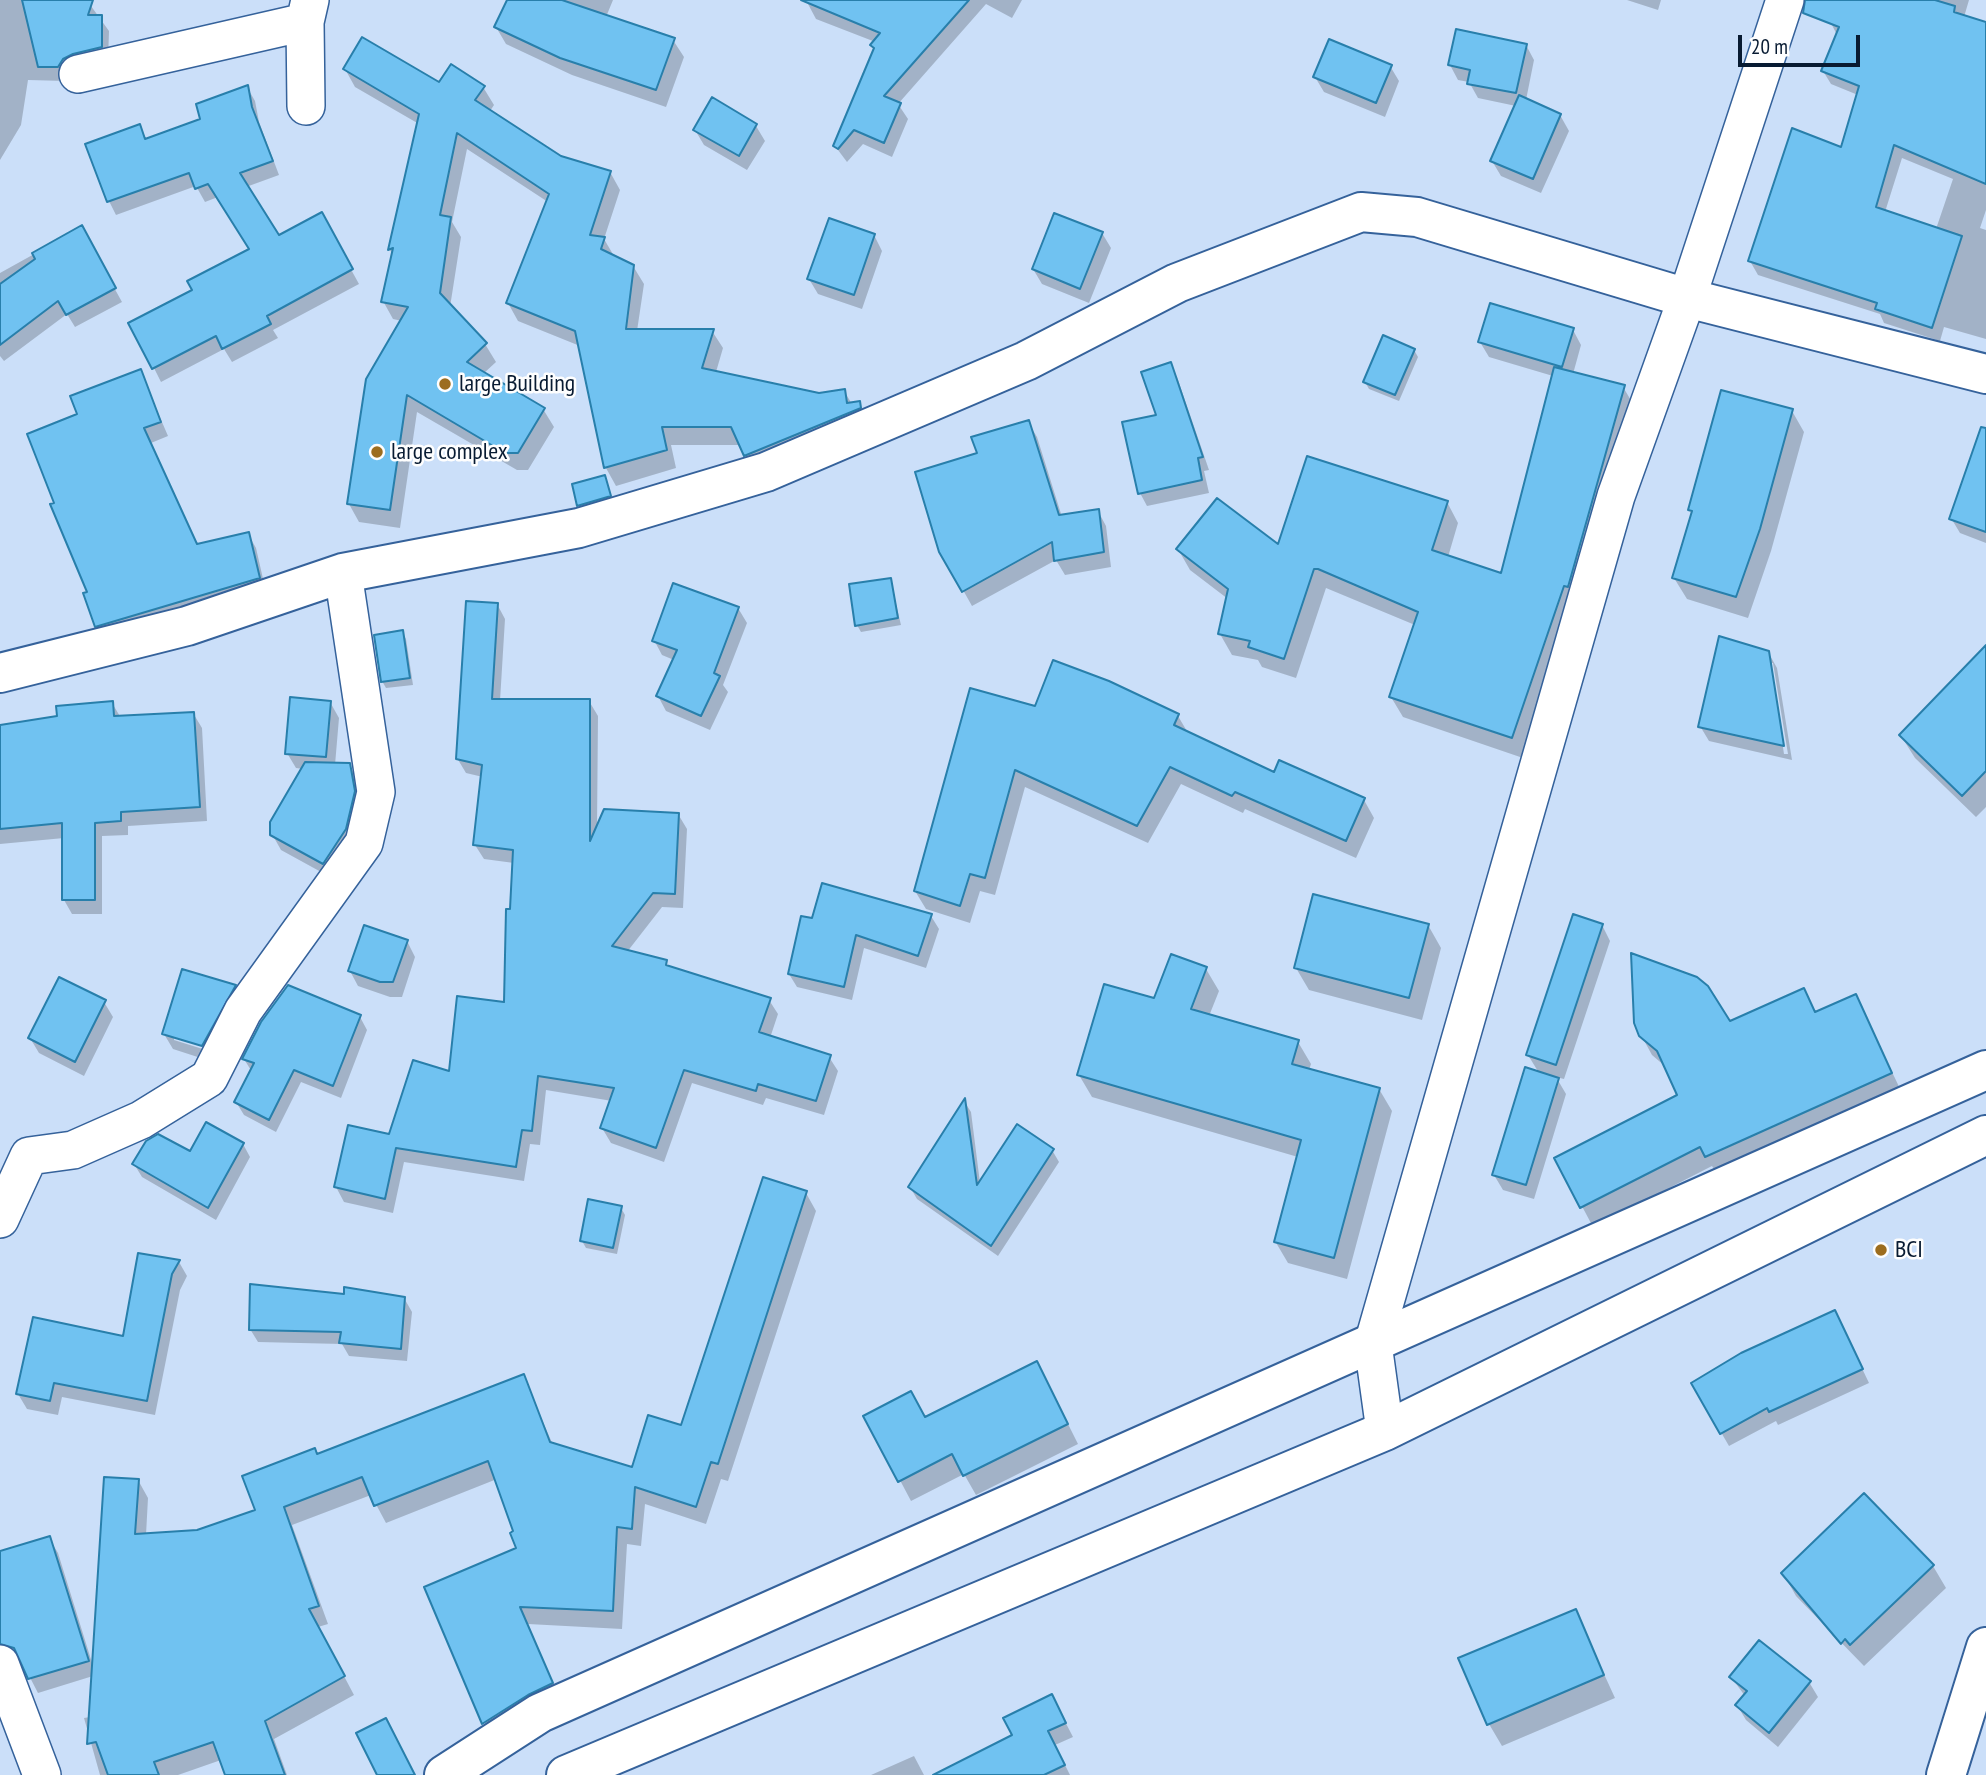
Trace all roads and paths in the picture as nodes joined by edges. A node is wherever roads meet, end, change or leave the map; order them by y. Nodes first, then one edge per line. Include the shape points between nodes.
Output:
1 (1785, 0) edge
2 (307, 11) edge
3 (78, 74) dead end
4 (306, 106) dead end
5 (1687, 298) junction
6 (1986, 373) edge
7 (342, 573) junction
8 (0, 673) edge
9 (1986, 1070) edge
10 (1986, 1135) edge
11 (0, 1219) edge
12 (1373, 1344) junction
13 (1385, 1431) junction
14 (1986, 1647) edge
15 (0, 1664) edge
16 (42, 1775) edge
17 (444, 1775) edge
18 (566, 1775) edge
19 (1946, 1775) edge

1 - 5 street
2 - 3 street
2 - 4 street
5 - 6 main road
5 - 7 main road via 1417,217 1361,212 1177,283 1026,361 766,472 579,528
5 - 12 street via 1616,496
7 - 8 main road via 187,626
7 - 11 street via 376,792 364,843 243,1011 209,1078 141,1119 73,1150 29,1156
9 - 12 main road
10 - 13 main road
12 - 13 street
12 - 17 main road via 540,1713
13 - 18 main road
14 - 19 main road
15 - 16 street

